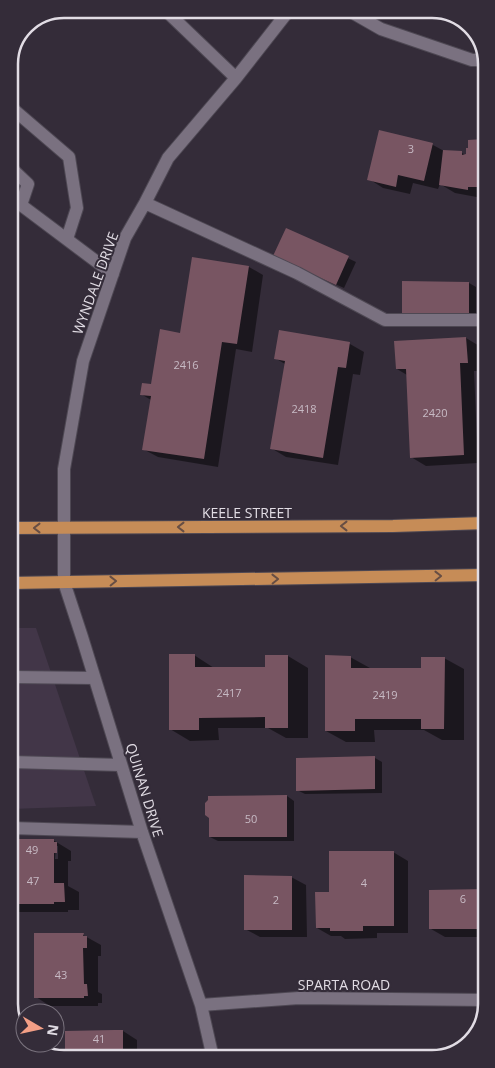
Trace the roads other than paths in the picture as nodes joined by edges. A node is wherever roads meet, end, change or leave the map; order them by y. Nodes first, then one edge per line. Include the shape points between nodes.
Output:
1 (173, 18) edge
2 (283, 18) edge
3 (362, 18) edge
4 (477, 60) edge
5 (236, 78) junction
6 (18, 114) edge
7 (18, 175) edge
8 (145, 203) junction
9 (67, 239) junction
10 (113, 274) junction
11 (478, 320) edge
12 (478, 523) edge
13 (18, 528) edge
14 (64, 528) junction
15 (478, 576) edge
16 (64, 582) junction
17 (18, 583) edge
18 (18, 676) edge
19 (94, 678) junction
20 (18, 762) edge
21 (121, 765) junction
22 (18, 828) edge
23 (142, 832) junction
24 (478, 1000) edge
25 (201, 1005) junction
26 (211, 1050) edge

1 - 5 street
2 - 5 street, WYNDALE DRIVE
3 - 4 street via 382,29
5 - 8 street, WYNDALE DRIVE via 168,158
6 - 9 street via 69,158 77,208
7 - 9 street via 28,184 21,205
8 - 10 street, WYNDALE DRIVE via 125,238
8 - 11 street via 297,273 385,320
9 - 10 street
10 - 14 street, WYNDALE DRIVE via 83,361 64,469
12 -> 14 main road, KEELE STREET
14 -> 13 main road, KEELE STREET
14 - 16 street, QUINAN DRIVE
16 -> 15 main road
16 - 17 main road
16 - 19 street, QUINAN DRIVE
18 - 19 street
19 - 21 street, QUINAN DRIVE
20 - 21 street
21 - 23 street, QUINAN DRIVE
22 - 23 street
23 - 25 street, QUINAN DRIVE
24 - 25 street, SPARTA ROAD via 299,998
25 - 26 street, QUINAN DRIVE

